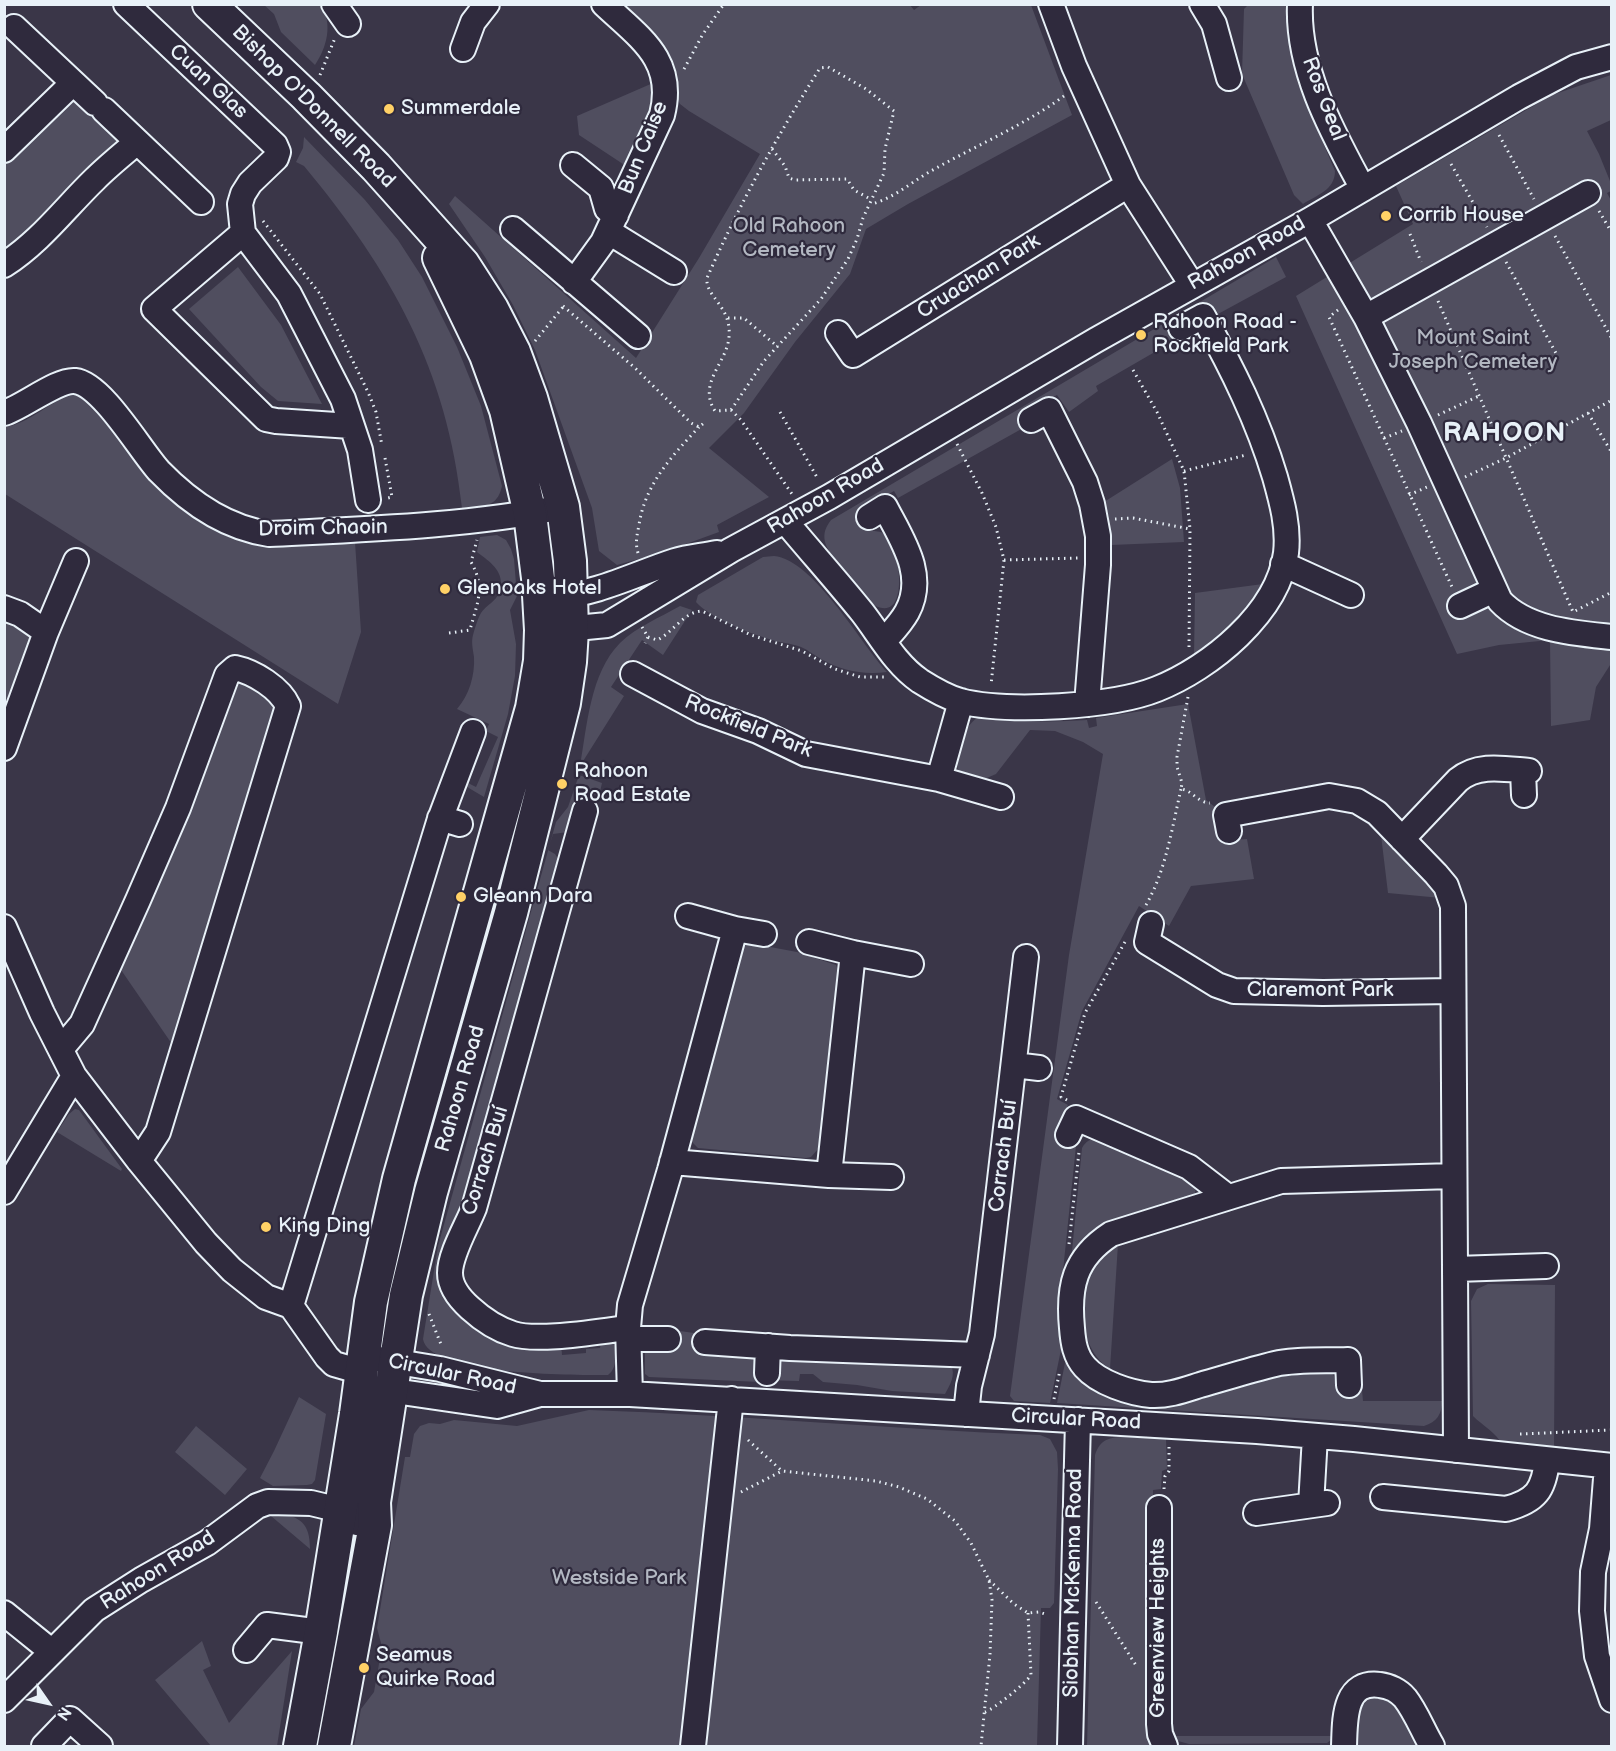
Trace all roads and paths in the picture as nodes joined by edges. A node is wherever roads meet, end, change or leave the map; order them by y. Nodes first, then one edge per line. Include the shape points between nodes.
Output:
1 (126, 4) edge
2 (209, 4) edge
3 (487, 4) edge
4 (604, 4) edge
5 (724, 4) edge
6 (1052, 4) edge
7 (1202, 4) edge
8 (1299, 4) edge
9 (341, 14) edge
10 (14, 27) dead end
11 (463, 49) dead end
12 (1611, 57) edge
13 (683, 73) dead end
14 (320, 75) dead end
15 (1229, 78) dead end
16 (74, 82) junction
17 (1082, 84) junction
18 (136, 142) junction
19 (772, 149) junction
20 (4, 150) edge
21 (573, 165) dead end
22 (1128, 185) junction
23 (1363, 189) junction
24 (1588, 193) joint
25 (874, 201) junction
26 (201, 202) dead end
27 (415, 212) junction
28 (615, 218) junction
29 (1310, 220) junction
30 (513, 229) dead end
31 (243, 233) junction
32 (1611, 233) edge
33 (1410, 234) dead end
34 (4, 265) edge
35 (674, 273) dead end
36 (1430, 281) junction
37 (574, 282) junction
38 (1192, 285) junction
39 (563, 306) junction
40 (1361, 308) junction
41 (728, 318) junction
42 (1181, 328) dead end
43 (838, 333) dead end
44 (638, 336) dead end
45 (532, 343) dead end
46 (778, 347) junction
47 (1133, 369) dead end
48 (1611, 400) edge
49 (730, 410) junction
50 (780, 412) dead end
51 (1588, 413) junction
52 (4, 414) edge
53 (1040, 415) dead end
54 (704, 423) dead end
55 (351, 426) junction
56 (699, 427) junction
57 (956, 442) dead end
58 (1267, 450) junction
59 (1611, 453) edge
60 (1506, 458) junction
61 (1184, 471) junction
62 (819, 481) dead end
63 (1447, 485) junction
64 (793, 496) dead end
65 (368, 500) dead end
66 (563, 507) junction
67 (877, 512) dead end
68 (530, 514) junction
69 (1096, 520) junction
70 (786, 522) junction
71 (1190, 529) junction
72 (478, 532) dead end
73 (731, 550) junction
74 (1098, 557) junction
75 (639, 559) dead end
76 (1004, 560) junction
77 (76, 561) dead end
78 (1283, 564) junction
79 (1494, 590) junction
80 (1611, 592) edge
81 (1351, 595) dead end
82 (572, 596) junction
83 (540, 598) junction
84 (1460, 606) joint
85 (4, 608) edge
86 (641, 626) dead end
87 (542, 630) junction
88 (572, 630) junction
89 (46, 632) junction
90 (449, 633) dead end
91 (648, 637) junction
92 (1611, 637) edge
93 (884, 641) junction
94 (645, 643) dead end
95 (633, 674) dead end
96 (892, 674) dead end
97 (1183, 677) junction
98 (960, 701) junction
99 (987, 704) junction
100 (1087, 704) junction
101 (473, 732) dead end
102 (4, 748) edge
103 (939, 779) junction
104 (1181, 789) junction
105 (1524, 795) dead end
106 (1001, 797) dead end
107 (585, 811) dead end
108 (1228, 823) joint
109 (1402, 839) junction
110 (688, 916) dead end
111 (4, 927) edge
112 (1142, 928) junction
113 (735, 929) junction
114 (764, 934) dead end
115 (809, 942) dead end
116 (853, 953) junction
117 (1026, 957) dead end
118 (911, 964) dead end
119 (1452, 991) junction
120 (61, 1049) junction
121 (1014, 1065) junction
122 (1039, 1068) dead end
123 (74, 1076) junction
124 (1071, 1118) joint
125 (1100, 1128) junction
126 (139, 1161) junction
127 (672, 1162) junction
128 (829, 1175) junction
129 (1454, 1176) junction
130 (891, 1177) dead end
131 (4, 1192) edge
132 (1228, 1197) junction
133 (1068, 1255) dead end
134 (1546, 1266) dead end
135 (1456, 1269) junction
136 (291, 1306) junction
137 (427, 1311) dead end
138 (628, 1333) junction
139 (668, 1339) dead end
140 (705, 1342) dead end
141 (768, 1347) junction
142 (447, 1352) dead end
143 (977, 1355) junction
144 (1061, 1366) dead end
145 (362, 1372) junction
146 (767, 1373) dead end
147 (394, 1377) junction
148 (1349, 1385) dead end
149 (630, 1394) junction
150 (731, 1399) junction
151 (1053, 1405) dead end
152 (966, 1414) junction
153 (1078, 1420) junction
154 (1171, 1426) junction
155 (1611, 1430) edge
156 (1518, 1434) dead end
157 (1315, 1436) junction
158 (746, 1437) dead end
159 (1456, 1450) junction
160 (1547, 1460) junction
161 (1609, 1466) edge
162 (782, 1471) junction
163 (1383, 1497) dead end
164 (374, 1502) junction
165 (1159, 1508) joint
166 (340, 1510) junction
167 (1256, 1513) dead end
168 (718, 1514) junction
169 (1605, 1544) edge
170 (989, 1580) junction
171 (1074, 1587) junction
172 (4, 1613) edge
173 (1028, 1613) junction
174 (1046, 1614) dead end
175 (321, 1632) junction
176 (246, 1650) dead end
177 (51, 1651) junction
178 (1159, 1693) junction
179 (4, 1700) edge
180 (1611, 1700) edge
181 (985, 1712) junction
182 (44, 1746) edge
183 (100, 1746) edge
184 (300, 1746) edge
185 (334, 1746) edge
186 (693, 1746) edge
187 (981, 1746) edge
188 (1070, 1746) edge
189 (1165, 1746) edge
190 (1344, 1746) edge
191 (1432, 1746) edge

1 - 31 street, Cuan Glas via 275,145 278,152 273,164 243,194
2 - 27 main road, Bishop O'Donnell Road via 330,120
3 - 11 street via 473,22
4 - 28 street, Bun Caise via 652,52 666,86 662,115
5 - 13 path
6 - 17 street
7 - 15 street via 1214,24
8 - 23 street, Ros Geal via 1303,41 1315,86
9 - 14 path
10 - 16 street
12 - 23 street, Rahoon Road via 1554,77
16 - 18 street
16 - 20 street
17 - 22 street
17 - 25 path via 887,199
18 - 26 street
18 - 34 street via 55,223
19 - 25 path via 789,178 846,179 854,190
19 - 25 path via 820,68 828,67 894,111 884,173
19 - 41 path via 743,199 707,278 708,289
21 - 28 street via 601,188 607,209
22 - 38 street
22 - 43 street, Cruachan Park via 853,355
23 - 29 street, Rahoon Road
24 - 32 path
24 - 36 street
25 - 46 path via 838,274 806,318
27 - 66 main road, Bishop O'Donnell Road via 462,264 514,352
27 - 68 main road, Bishop O'Donnell Road via 486,355 506,410
28 - 35 street
28 - 37 street, Bun Caise
29 - 38 street, Rahoon Road
29 - 40 street
30 - 37 street
31 - 55 street via 289,294 343,399
31 - 55 street via 154,309 266,418
33 - 36 path
36 - 40 street
36 - 60 path
37 - 39 path
37 - 44 street
38 - 70 street, Rahoon Road
39 - 45 path
39 - 56 path
40 - 63 street
40 - 84 path via 1329,317
41 - 46 path via 744,318
41 - 49 path via 727,347 709,386 709,397 715,411
42 - 58 street via 1203,316 1239,383
46 - 49 path
47 - 61 path
48 - 51 path
49 - 64 path
50 - 62 path
51 - 59 path
51 - 60 path
52 - 68 street, Droim Chaoin via 57,385 75,381 95,390 167,478 213,514 254,532 382,530
53 - 69 street via 1080,472
54 - 56 path
55 - 65 street via 360,450
56 - 75 path via 652,485 640,519 636,545
57 - 76 path via 986,501
58 - 61 path
58 - 78 street via 1285,516
60 - 63 path
60 - 80 path via 1572,612
61 - 71 path
63 - 79 street
66 - 68 street, Droim Chaoin
66 - 82 main road, Bishop O'Donnell Road
67 - 93 street via 910,557 915,584 908,610
68 - 83 main road, Bishop O'Donnell Road
69 - 71 path via 1133,518
69 - 74 street
70 - 73 street, Rahoon Road
70 - 93 street
71 - 97 path via 1189,659
72 - 90 path via 471,562 478,573 481,592 470,630
73 - 82 street, Rahoon Road via 677,560
73 - 88 street, Rahoon Road via 607,625
74 - 76 path
74 - 100 street
76 - 99 path via 994,671
77 - 89 street
78 - 81 street
78 - 97 street via 1268,599 1249,625 1212,659
79 - 84 street
79 - 92 street via 1500,601 1519,617 1550,628
82 - 83 street, Rahoon Road
82 - 88 main road, Bishop O'Donnell Road
83 - 87 main road, Bishop O'Donnell Road
85 - 89 street
86 - 91 path
87 - 88 street, Rahoon Road
87 - 145 main road, Rahoon Road via 532,708 399,1179 371,1302
88 - 147 main road, Rahoon Road via 566,695 545,784 431,1192 406,1295
89 - 102 street
91 - 94 path
91 - 96 path via 657,640 702,611 751,635 802,651 845,673 873,678
93 - 98 street via 903,667 920,681
95 - 103 street, Rockfield Park via 702,711 806,754
97 - 100 street via 1145,693
97 - 104 path via 1188,697 1177,757
98 - 99 street
98 - 103 street
99 - 100 street
101 - 136 street via 450,821
103 - 106 street, Rockfield Park
104 - 108 path via 1207,804 1224,801
104 - 112 path via 1168,847
105 - 109 street via 1526,771 1468,772
107 - 138 street, Corrach Buí via 566,845 474,1208 450,1274 467,1305 514,1335
108 - 109 street via 1339,796 1369,807
109 - 119 street via 1446,885 1450,896
110 - 113 street
111 - 120 street
112 - 119 street, Claremont Park via 1217,985 1234,991
112 - 124 path via 1125,943 1085,1013 1061,1097
113 - 114 street
113 - 127 street
115 - 116 street
116 - 118 street
116 - 128 street
117 - 121 street, Corrach Buí
119 - 129 street
120 - 123 street
120 - 126 street via 82,1024 138,900 178,808 227,675 235,668 249,672 284,696 288,705 158,1132
121 - 122 street
121 - 143 street, Corrach Buí
123 - 126 street
123 - 131 street
124 - 125 street
125 - 132 street via 1189,1167
125 - 133 path via 1097,1136 1086,1137 1079,1149
126 - 136 street via 232,1270 266,1297
127 - 128 street
127 - 138 street via 630,1305
128 - 130 street
129 - 132 street via 1281,1181
129 - 135 street
132 - 148 street via 1120,1230 1090,1250 1075,1276 1071,1299 1074,1345 1083,1365 1110,1384 1159,1395 1289,1362 1348,1360
134 - 135 street
135 - 159 street
136 - 145 street via 334,1364
137 - 142 path via 437,1339
138 - 139 street, Corrach Buí
138 - 149 street
140 - 141 street
141 - 143 street
141 - 146 street
143 - 152 street, Corrach Buí
144 - 151 path
145 - 147 street, Circular Road
145 - 166 main road, Rahoon Road
147 - 149 street, Circular Road via 497,1406 540,1394
147 - 164 main road, Rahoon Road
149 - 150 street, Circular Road
150 - 152 street, Circular Road
150 - 168 street
152 - 153 street, Circular Road
153 - 154 street, Circular Road
153 - 171 street, Siobhan McKenna Road
154 - 157 street, Circular Road
154 - 165 path via 1169,1471
155 - 156 path
157 - 159 street, Circular Road
157 - 167 street via 1319,1504
158 - 162 path
159 - 160 street, Circular Road
160 - 161 street, Circular Road
160 - 163 street via 1538,1492 1521,1505 1506,1509
161 - 169 street
162 - 168 path via 726,1502
162 - 170 path via 888,1483 927,1499 956,1521
164 - 166 street, Rahoon Road via 362,1522 356,1523
164 - 185 main road via 375,1525
165 - 178 street, Greenview Heights
166 - 175 main road
166 - 177 street, Rahoon Road via 311,1503 268,1502 257,1506 207,1543 94,1610
168 - 186 street
169 - 180 street via 1593,1572 1593,1627 1596,1656
170 - 173 path
170 - 181 path via 992,1623
171 - 178 path via 1094,1600 1149,1685
171 - 188 street, Siobhan McKenna Road
172 - 177 street
173 - 174 path
173 - 181 path via 1031,1675 993,1710
175 - 176 street via 267,1625
175 - 184 main road
177 - 179 street, Rahoon Road
178 - 189 street, Greenview Heights via 1160,1734
181 - 187 path
182 - 183 street via 70,1719
190 - 191 street via 1348,1702 1365,1685 1384,1685 1405,1697

